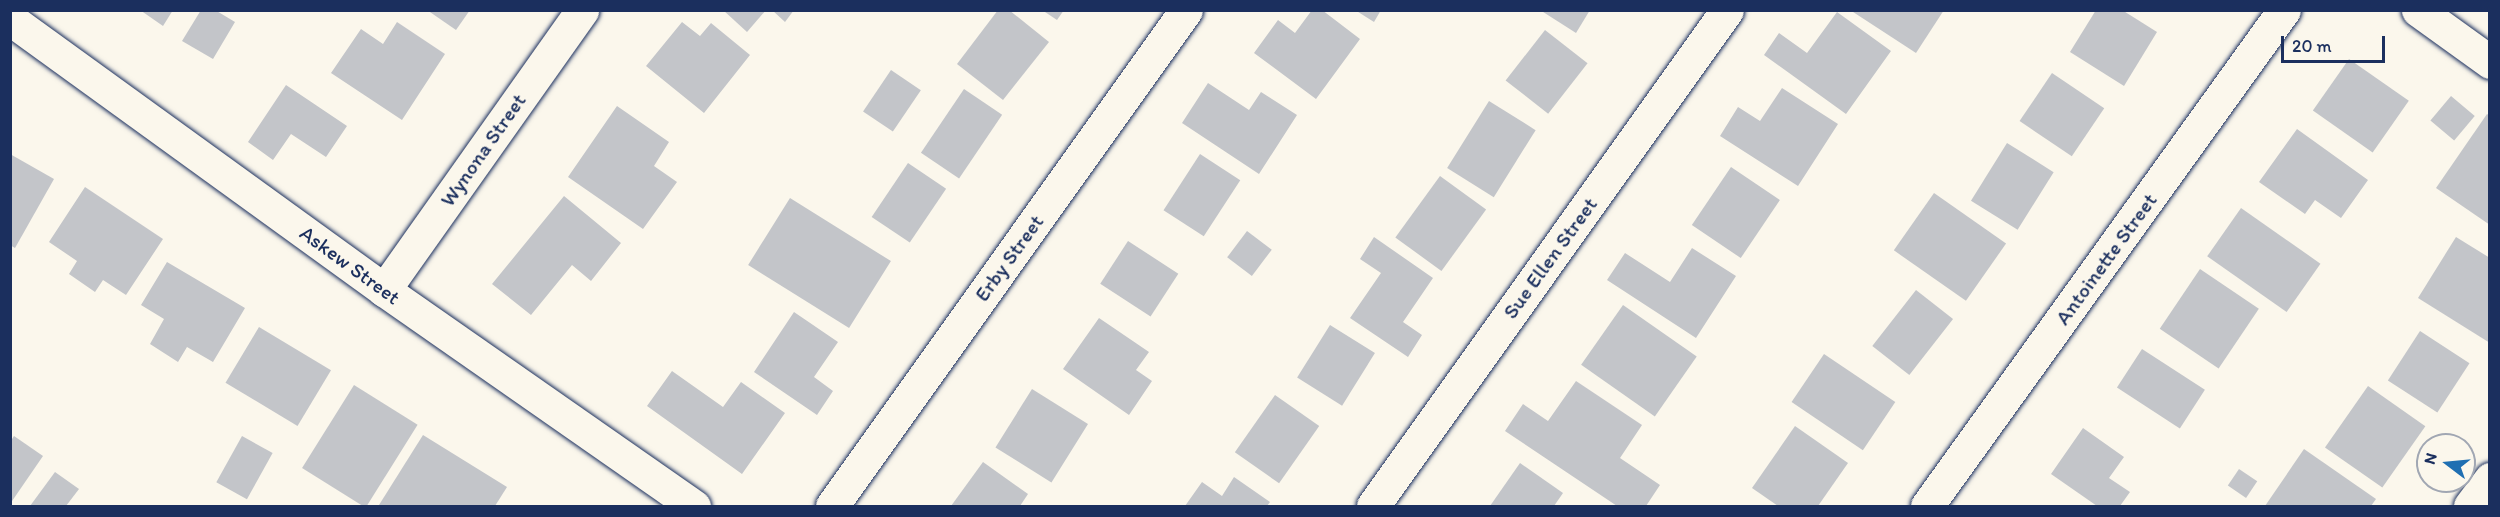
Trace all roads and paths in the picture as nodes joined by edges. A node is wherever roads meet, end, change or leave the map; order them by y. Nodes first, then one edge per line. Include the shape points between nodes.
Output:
1 (582, 10) edge
2 (1186, 10) edge
3 (1727, 10) edge
4 (2284, 10) edge
5 (2418, 10) edge
6 (10, 19) edge
7 (2490, 62) edge
8 (384, 290) junction
9 (2490, 479) edge
10 (694, 507) edge
11 (832, 507) edge
12 (1373, 507) edge
13 (1927, 507) edge
14 (2470, 507) edge

1 - 8 street, Wynona Street
2 - 11 street, Erby Street
3 - 12 street, Sue Ellen Street
4 - 13 street, Antoinette Street
5 - 7 street
6 - 8 street, Askew Street
8 - 10 street, Askew Street
9 - 14 street

